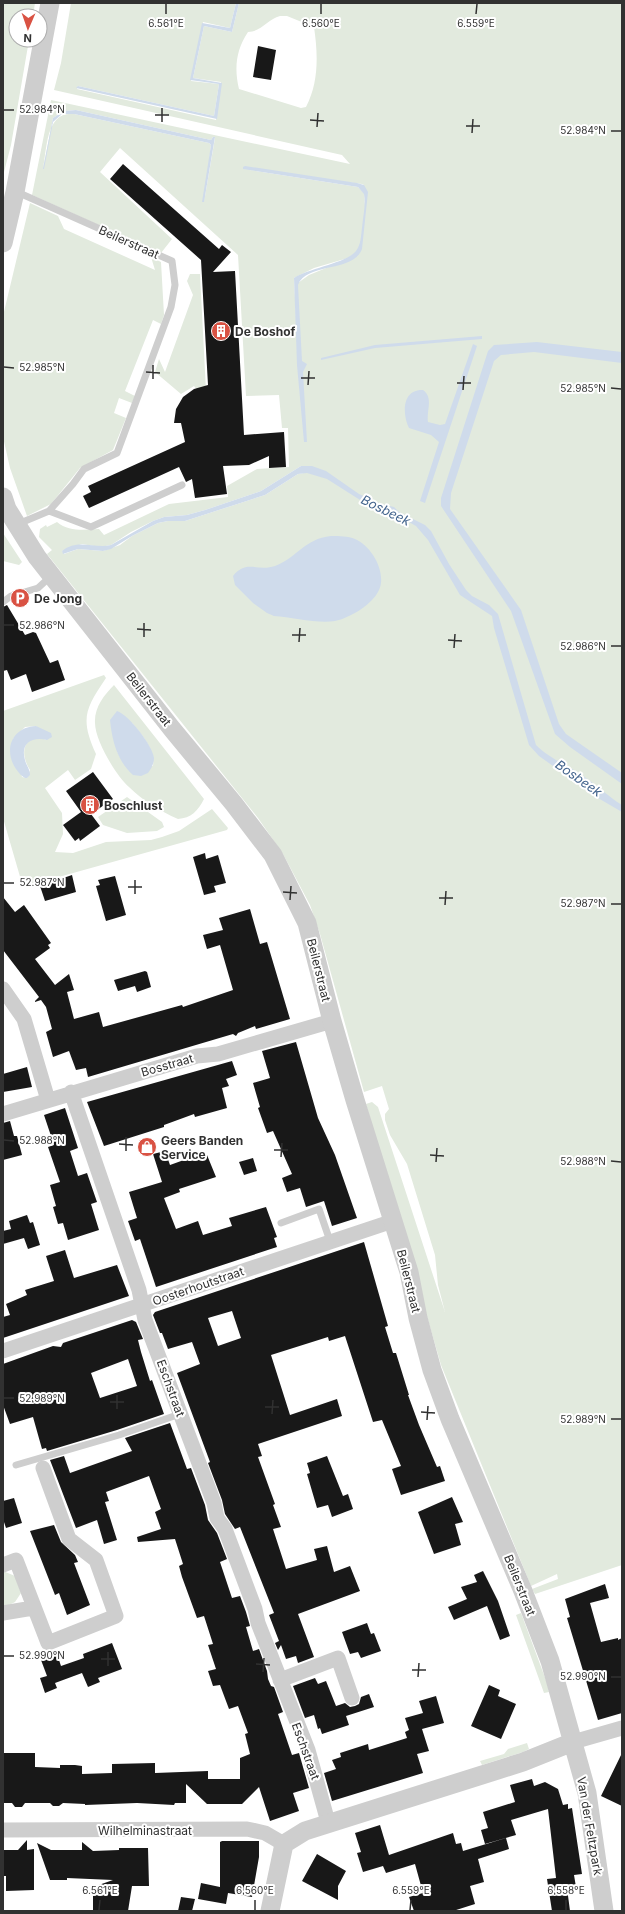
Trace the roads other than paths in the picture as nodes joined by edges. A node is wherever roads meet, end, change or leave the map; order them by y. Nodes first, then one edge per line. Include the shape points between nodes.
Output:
1 (50, 3) edge
2 (15, 192) junction
3 (3, 243) edge
4 (182, 486) dead end
5 (7, 511) edge
6 (49, 512) junction
7 (52, 576) junction
8 (3, 602) edge
9 (3, 989) edge
10 (332, 1021) junction
11 (71, 1092) junction
12 (48, 1100) junction
13 (3, 1114) edge
14 (393, 1220) junction
15 (281, 1223) dead end
16 (330, 1241) junction
17 (142, 1304) junction
18 (3, 1351) edge
19 (180, 1414) junction
20 (16, 1465) dead end
21 (43, 1468) dead end
22 (3, 1565) edge
23 (33, 1608) junction
24 (3, 1613) edge
25 (280, 1680) junction
26 (352, 1698) dead end
27 (622, 1728) edge
28 (573, 1742) junction
29 (328, 1822) junction
30 (3, 1830) edge
31 (284, 1844) junction
32 (270, 1911) edge
33 (604, 1911) edge

1 - 2 street
2 - 3 street
2 - 6 lane, Beilerstraat via 172,261 176,284 171,306 117,453 84,469
4 - 6 lane via 91,527
5 - 6 lane, Beilerstraat
5 - 7 street, Beilerstraat
7 - 8 lane via 38,588 11,596
7 - 10 street, Beilerstraat via 273,855 306,923
9 - 12 street via 24,1019
10 - 11 street, Bosstraat
10 - 14 street, Beilerstraat
11 - 12 street, Bosstraat
11 - 17 street, Eschstraat
12 - 13 street, Bosstraat
14 - 16 street, Oosterhoutstraat
14 - 28 street, Beilerstraat via 409,1272 432,1370 538,1629
15 - 16 lane via 319,1209
16 - 17 street, Oosterhoutstraat
17 - 18 street, Oosterhoutstraat
17 - 19 street, Eschstraat via 145,1320
19 - 20 lane
19 - 25 street, Eschstraat
21 - 23 street via 70,1539 96,1560 116,1616 48,1643
22 - 23 street via 16,1560
23 - 24 street
25 - 26 street via 338,1658
25 - 29 street, Eschstraat via 308,1750
27 - 28 street
28 - 29 street via 523,1762
28 - 33 street, Van der Feltzpark via 586,1793
29 - 31 street via 305,1831
30 - 31 street, Wilhelminastraat via 247,1829 265,1833
31 - 32 street

